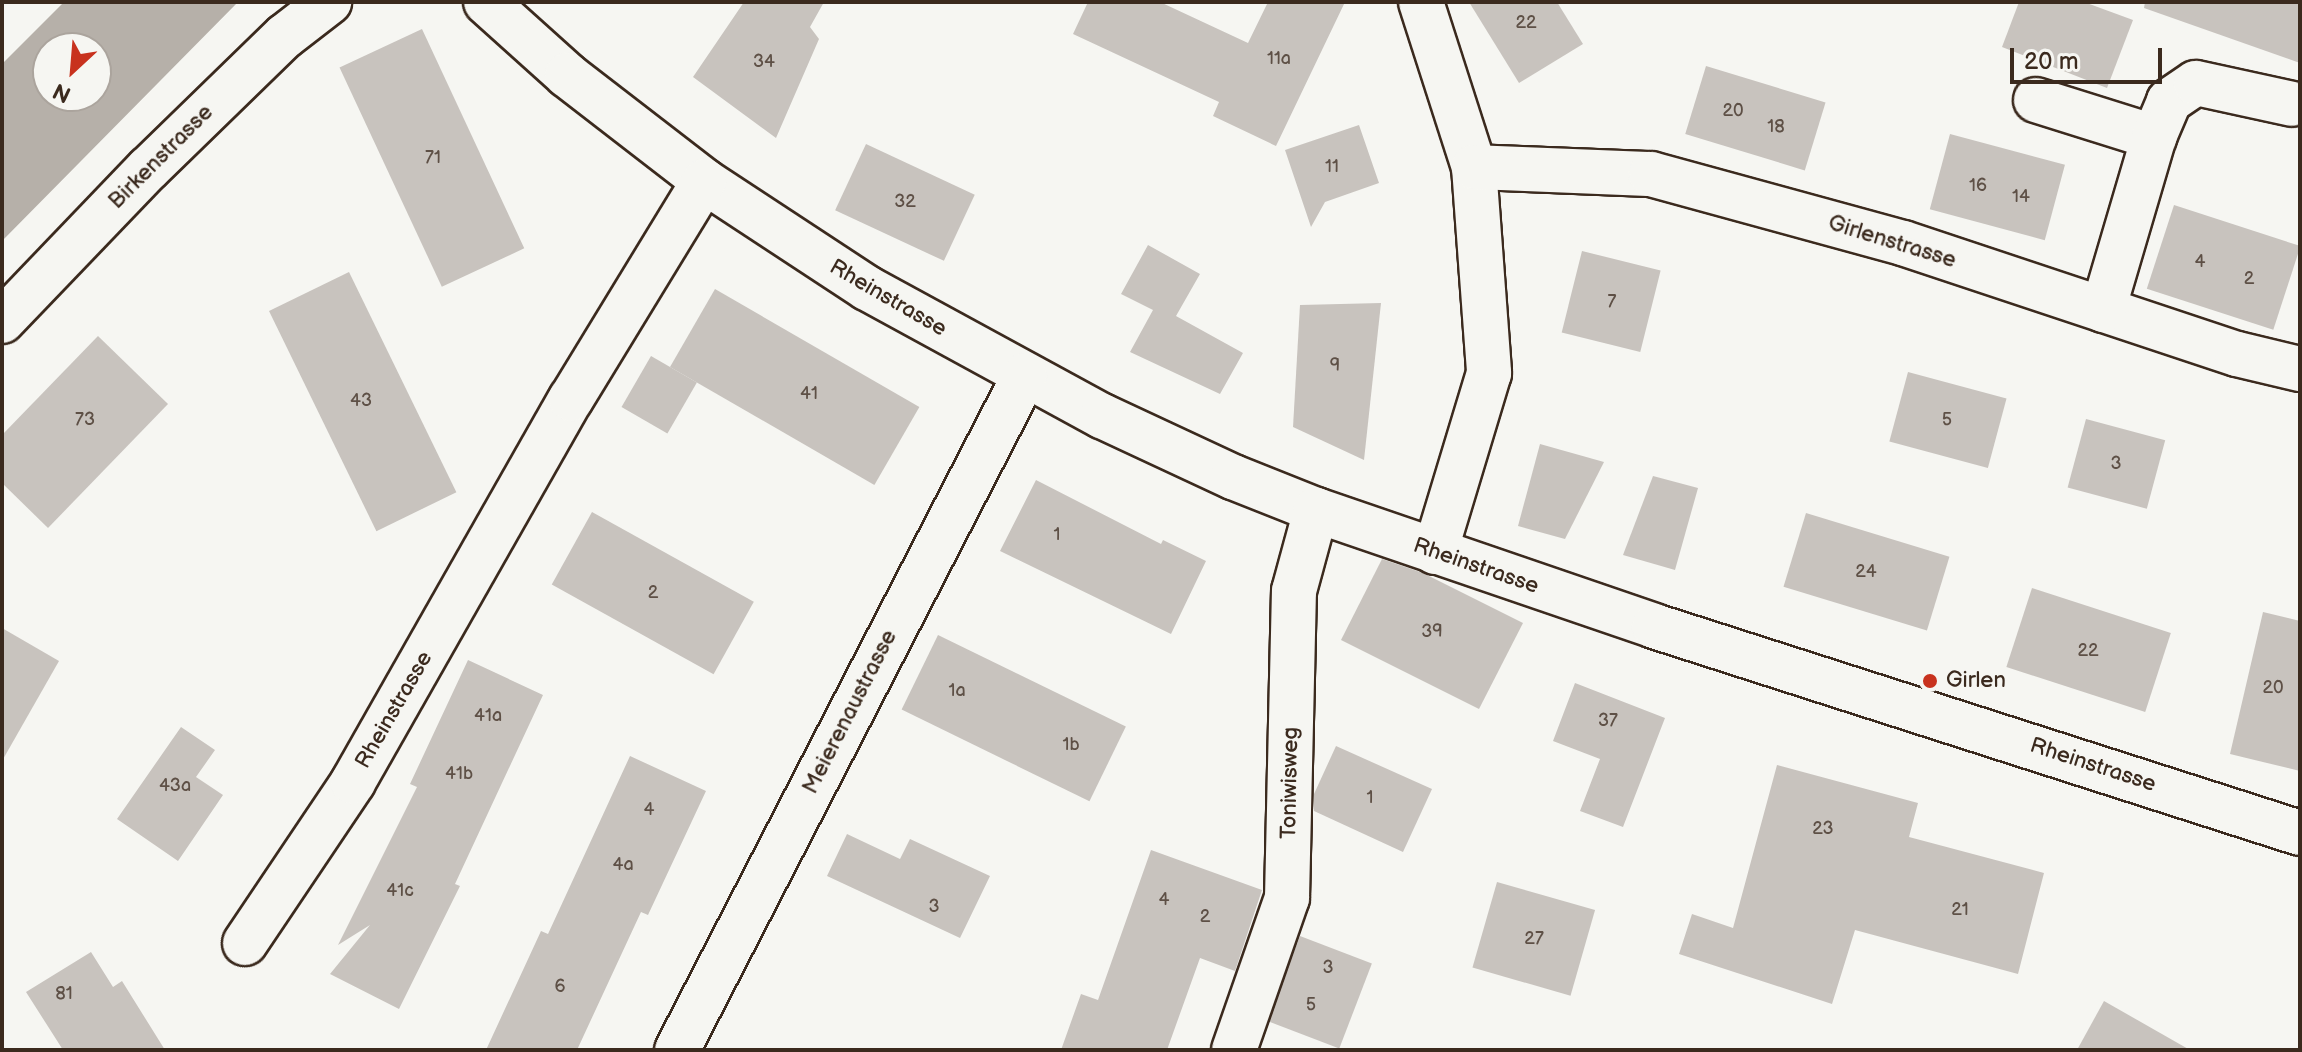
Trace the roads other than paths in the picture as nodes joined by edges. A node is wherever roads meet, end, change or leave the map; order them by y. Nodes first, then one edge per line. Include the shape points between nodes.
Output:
1 (329, 2) edge
2 (486, 2) edge
3 (1421, 2) edge
4 (2036, 100) dead end
5 (2292, 104) dead end
6 (2154, 137) junction
7 (1474, 167) junction
8 (704, 181) junction
9 (2103, 310) junction
10 (2, 321) edge
11 (2300, 369) edge
12 (1025, 375) junction
13 (1316, 510) junction
14 (1435, 552) junction
15 (2300, 833) edge
16 (245, 943) dead end
17 (677, 1050) edge
18 (1234, 1050) edge

1 - 10 street, Birkenstrasse via 285,36 171,147
2 - 8 street, Rheinstrasse via 567,75
3 - 7 street
4 - 6 street
5 - 6 street via 2196,83 2169,101
6 - 9 street
7 - 9 street, Girlenstrasse via 1651,174 1903,243
7 - 14 street via 1489,373
8 - 12 street, Rheinstrasse via 867,288
8 - 16 street, Rheinstrasse via 571,399 353,782
9 - 11 street, Girlenstrasse
12 - 13 street, Rheinstrasse via 1233,477
12 - 17 street, Meierenaustrasse
13 - 14 street, Rheinstrasse
13 - 18 street, Toniwisweg via 1294,591 1287,898
14 - 15 street, Rheinstrasse

